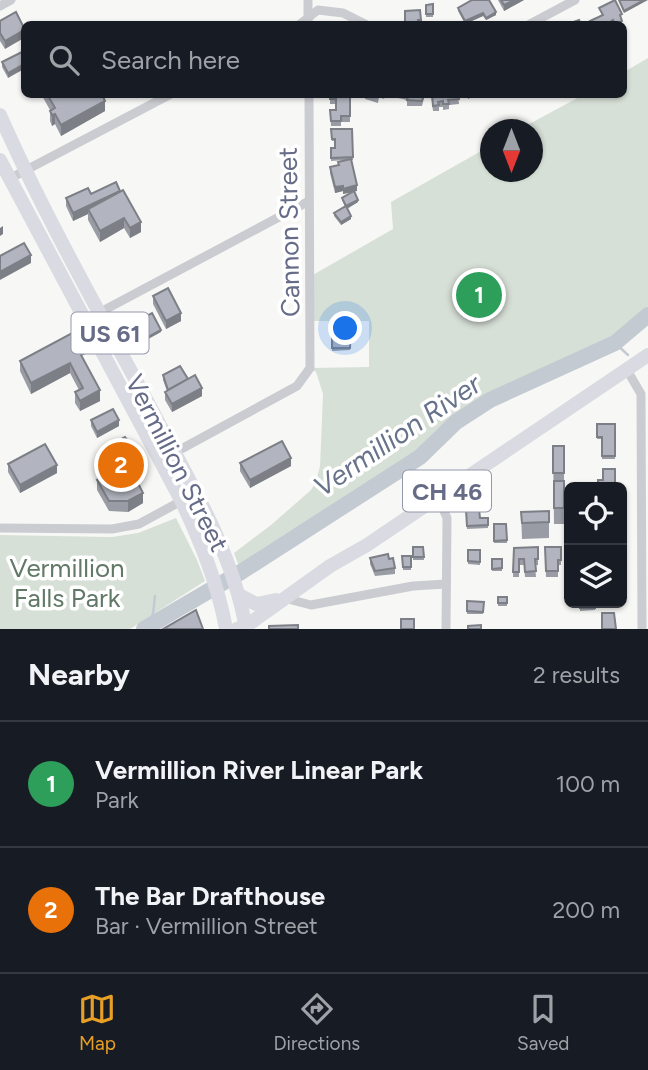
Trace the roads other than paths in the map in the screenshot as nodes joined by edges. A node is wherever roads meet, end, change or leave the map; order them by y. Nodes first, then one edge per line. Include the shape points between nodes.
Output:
1 (11, 0) edge
2 (308, 0) edge
3 (575, 0) edge
4 (0, 6) edge
5 (307, 21) edge
6 (309, 21) edge
7 (359, 21) edge
8 (536, 21) edge
9 (163, 98) edge
10 (309, 98) edge
11 (0, 115) edge
12 (0, 160) edge
13 (25, 171) junction
14 (9, 179) junction
15 (309, 201) junction
16 (99, 313) junction
17 (84, 321) junction
18 (648, 355) edge
19 (627, 370) junction
20 (174, 453) junction
21 (161, 460) junction
22 (196, 493) junction
23 (438, 498) junction
24 (182, 502) junction
25 (0, 528) edge
26 (446, 584) junction
27 (239, 595) junction
28 (284, 598) junction
29 (243, 628) edge
30 (226, 629) edge
31 (446, 629) edge
32 (642, 629) edge

1 - 4 street
2 - 5 street
3 - 8 street
6 - 7 street via 318,10 330,10
9 - 13 street
10 - 15 street, Cannon Street
11 - 13 main road, Vermillion Street / US 61
12 - 14 main road, Vermillion Street / US 61
13 - 14 street
13 - 16 main road, Vermillion Street / US 61
14 - 17 main road, Vermillion Street / US 61
15 - 16 street
15 - 20 street, Cannon Street via 310,368 297,386
16 - 17 street
16 - 20 main road, Vermillion Street / US 61
17 - 21 main road, Vermillion Street / US 61
18 - 19 main road, CH 46
19 - 23 main road, CH 46
19 - 32 street via 641,394
20 - 21 street
20 - 22 main road, Vermillion Street / US 61
21 - 24 main road, Vermillion Street / US 61
22 - 24 street
22 - 27 main road, Vermillion Street / US 61
23 - 26 street via 447,518
23 - 28 main road, CH 46
24 - 25 street via 139,524 112,529
24 - 30 main road, Vermillion Street / US 61 via 208,559
26 - 28 street via 311,605
26 - 31 street
27 - 28 main road via 261,604
27 - 29 main road, Vermillion Street / US 61
28 - 29 main road, CH 46

